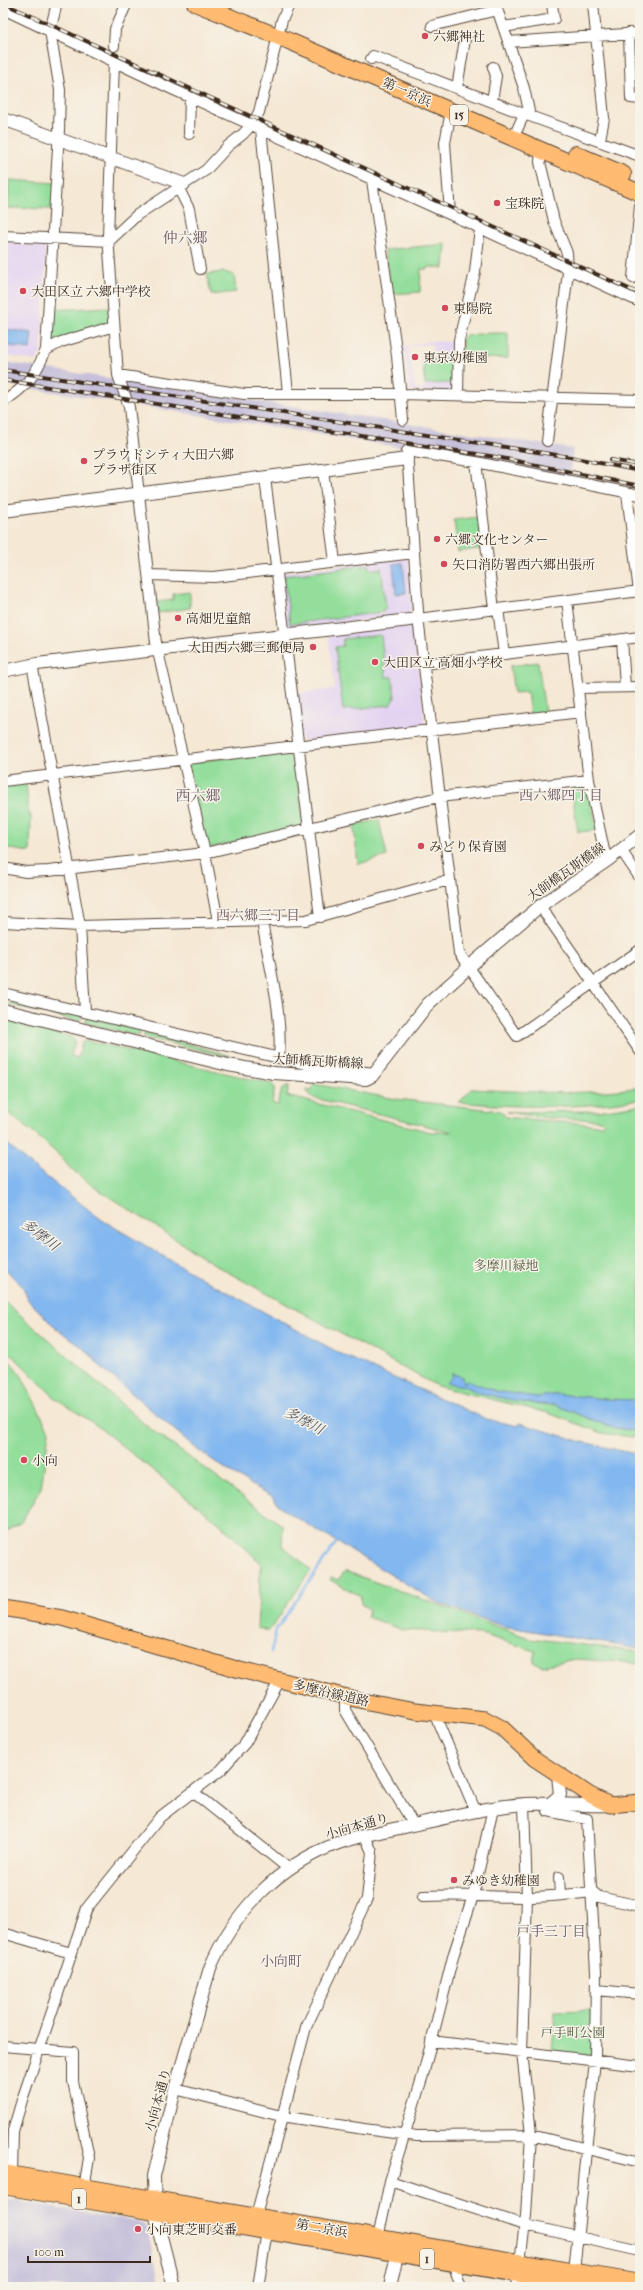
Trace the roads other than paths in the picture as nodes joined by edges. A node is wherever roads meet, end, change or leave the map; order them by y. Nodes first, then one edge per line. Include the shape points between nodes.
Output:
1 (57, 3) edge
2 (127, 3) edge
3 (195, 3) edge
4 (219, 3) edge
5 (290, 3) edge
6 (593, 3) edge
7 (552, 4) dead end
8 (496, 7) edge
9 (3, 9) edge
10 (432, 26) dead end
11 (503, 27) junction
12 (50, 31) junction
13 (279, 32) junction
14 (640, 32) edge
15 (629, 33) junction
16 (595, 36) junction
17 (465, 39) dead end
18 (508, 42) junction
19 (114, 46) dead end
20 (370, 59) dead end
21 (114, 62) junction
22 (493, 67) dead end
23 (458, 88) junction
24 (190, 97) junction
25 (640, 99) edge
26 (492, 101) junction
27 (451, 111) junction
28 (527, 115) junction
29 (3, 119) edge
30 (250, 124) junction
31 (261, 129) junction
32 (517, 130) junction
33 (189, 134) dead end
34 (59, 138) junction
35 (600, 140) junction
36 (541, 150) junction
37 (640, 156) edge
38 (110, 157) junction
39 (372, 180) junction
40 (640, 182) edge
41 (181, 186) junction
42 (640, 193) edge
43 (640, 206) edge
44 (450, 214) junction
45 (480, 228) junction
46 (3, 236) edge
47 (52, 238) junction
48 (109, 241) junction
49 (568, 268) junction
50 (200, 269) dead end
51 (633, 278) dead end
52 (640, 302) edge
53 (114, 326) junction
54 (46, 350) junction
55 (118, 375) junction
56 (288, 393) junction
57 (401, 394) junction
58 (458, 395) junction
59 (552, 398) junction
60 (640, 400) edge
61 (3, 402) edge
62 (403, 420) dead end
63 (547, 441) dead end
64 (407, 459) junction
65 (476, 462) junction
66 (323, 470) junction
67 (265, 478) junction
68 (627, 493) junction
69 (139, 494) junction
70 (640, 495) edge
71 (3, 510) edge
72 (414, 553) junction
73 (335, 562) junction
74 (276, 569) junction
75 (149, 575) junction
76 (639, 592) edge
77 (567, 600) junction
78 (496, 609) junction
79 (418, 619) junction
80 (285, 634) junction
81 (640, 637) edge
82 (622, 639) junction
83 (573, 646) junction
84 (158, 649) junction
85 (504, 654) junction
86 (32, 664) junction
87 (424, 664) junction
88 (3, 671) edge
89 (625, 687) junction
90 (640, 687) edge
91 (578, 688) junction
92 (581, 712) junction
93 (432, 731) junction
94 (297, 746) junction
95 (183, 760) junction
96 (52, 776) junction
97 (589, 780) junction
98 (3, 781) edge
99 (439, 797) junction
100 (308, 829) junction
101 (640, 835) edge
102 (621, 850) junction
103 (205, 853) junction
104 (608, 860) junction
105 (69, 867) junction
106 (3, 868) edge
107 (640, 878) edge
108 (449, 880) junction
109 (540, 906) junction
110 (320, 917) junction
111 (218, 921) junction
112 (262, 921) junction
113 (3, 922) edge
114 (80, 926) junction
115 (640, 950) edge
116 (468, 968) junction
117 (593, 983) junction
118 (3, 993) edge
119 (3, 1010) edge
120 (86, 1011) junction
121 (636, 1037) edge
122 (640, 1051) edge
123 (279, 1058) junction
124 (374, 1073) junction
125 (3, 1608) edge
126 (280, 1680) junction
127 (345, 1696) junction
128 (434, 1713) junction
129 (558, 1775) junction
130 (193, 1792) junction
131 (640, 1802) edge
132 (524, 1804) junction
133 (549, 1804) junction
134 (610, 1805) junction
135 (493, 1808) junction
136 (476, 1812) junction
137 (414, 1825) junction
138 (365, 1836) junction
139 (289, 1869) junction
140 (559, 1877) dead end
141 (593, 1892) junction
142 (560, 1895) junction
143 (423, 1896) dead end
144 (473, 1896) junction
145 (527, 1897) junction
146 (640, 1906) edge
147 (3, 1933) edge
148 (71, 1954) junction
149 (596, 1990) junction
150 (640, 1994) edge
151 (431, 2041) junction
152 (3, 2046) edge
153 (40, 2049) junction
154 (522, 2052) junction
155 (595, 2060) junction
156 (640, 2066) edge
157 (174, 2090) junction
158 (281, 2116) junction
159 (404, 2134) junction
160 (531, 2135) junction
161 (587, 2150) junction
162 (640, 2162) edge
163 (6, 2178) edge
164 (390, 2180) junction
165 (84, 2188) junction
166 (154, 2206) junction
167 (261, 2225) junction
168 (525, 2225) junction
169 (579, 2236) junction
170 (378, 2238) junction
171 (399, 2248) junction
172 (640, 2251) edge
173 (453, 2263) junction
174 (574, 2272) junction
175 (518, 2275) edge
176 (640, 2283) edge
177 (174, 2287) edge
178 (258, 2287) edge
179 (390, 2287) edge
180 (461, 2287) edge
181 (594, 2287) edge

1 - 12 street
2 - 19 street via 115,29
3 - 13 highway, 第一京浜 / 15
4 - 13 highway, 第一京浜 / 15
5 - 13 street
6 - 16 street
7 - 11 street via 554,19
8 - 10 street
8 - 11 street
9 - 12 street
11 - 18 street
12 - 21 street
12 - 34 street via 60,90
13 - 27 highway, 第一京浜 / 15
13 - 30 street via 259,112
13 - 32 highway, 第一京浜 / 15
14 - 15 street
15 - 16 street
15 - 25 street via 631,98
16 - 18 street
16 - 35 street via 604,118
17 - 23 street
18 - 28 street via 524,88
20 - 23 street via 373,56
21 - 24 street
21 - 38 street
22 - 26 street via 496,76
23 - 26 street
24 - 30 street
24 - 33 street
26 - 28 street
27 - 36 highway, 第一京浜 / 15
27 - 44 street via 445,143
28 - 32 street
28 - 35 street
29 - 34 street
30 - 31 street
30 - 41 street via 206,170
31 - 39 street
31 - 56 street
32 - 40 highway, 第一京浜 / 15
34 - 38 street
34 - 47 street
35 - 37 street
36 - 42 highway, 第一京浜 / 15
36 - 49 street via 543,176 554,221 567,253
38 - 41 street
38 - 48 street
39 - 44 street
39 - 57 street
41 - 48 street via 126,223
41 - 50 street via 189,209
43 - 51 street
44 - 45 street
45 - 49 street via 532,254
45 - 58 street via 475,272 459,340
46 - 47 street
47 - 48 street
47 - 54 street
48 - 53 street
49 - 52 street
49 - 59 street
53 - 54 street via 61,342
53 - 55 street
54 - 61 street via 40,364 22,390
55 - 56 street via 244,394
55 - 69 street via 128,407
56 - 57 street
57 - 58 street
57 - 62 street
58 - 59 street
59 - 60 street
59 - 63 street
64 - 65 street via 407,451
64 - 66 street
64 - 72 street
65 - 68 street
65 - 78 street
66 - 67 street
66 - 73 street
67 - 69 street
67 - 74 street
68 - 70 street
68 - 76 street
69 - 71 street
69 - 75 street
72 - 73 street
72 - 79 street
73 - 74 street
74 - 75 street via 214,576
74 - 80 street
75 - 84 street
76 - 77 street
77 - 78 street
77 - 83 street
78 - 79 street
78 - 85 street
79 - 80 street
79 - 87 street
80 - 84 street
80 - 94 street
81 - 82 street
82 - 83 street
82 - 89 street
83 - 85 street
83 - 91 street
84 - 86 street
84 - 95 street
85 - 87 street
86 - 88 street
86 - 96 street
87 - 93 street
89 - 90 street
89 - 91 street
91 - 92 street
92 - 93 street
92 - 97 street
93 - 94 street
93 - 99 street
94 - 95 street
94 - 100 street
95 - 96 street
95 - 103 street
96 - 98 street
96 - 105 street
97 - 99 street
97 - 104 street
99 - 100 street
99 - 108 street
100 - 103 street
100 - 110 street
101 - 102 street, 大師橋瓦斯橋線
102 - 104 street, 大師橋瓦斯橋線
102 - 107 street
103 - 105 street
103 - 111 street
104 - 109 street, 大師橋瓦斯橋線
105 - 106 street via 26,872
105 - 114 street
108 - 110 street
108 - 116 street via 458,953
109 - 116 street, 大師橋瓦斯橋線
109 - 117 street
110 - 112 street via 306,920
111 - 112 street
111 - 114 street
112 - 123 street via 280,1037
113 - 114 street
114 - 120 street
115 - 117 street
116 - 117 street via 518,1036
116 - 124 street, 大師橋瓦斯橋線 via 428,1004
117 - 121 street
118 - 120 street
119 - 124 street, 大師橋瓦斯橋線 via 274,1074 366,1079
120 - 123 street
121 - 122 street
123 - 124 street via 340,1070
125 - 126 main road, 多摩沿線道路 via 62,1618
126 - 127 main road, 多摩沿線道路
126 - 130 street via 245,1743 221,1770
127 - 128 main road, 多摩沿線道路
127 - 137 street via 345,1710
128 - 129 main road, 多摩沿線道路 via 478,1717 491,1721 502,1728 528,1754
128 - 136 street
129 - 133 street via 560,1795
129 - 134 main road, 多摩沿線道路
130 - 139 street
130 - 148 street via 160,1817 87,1908
131 - 134 main road
132 - 133 street, 小向本通り
132 - 135 street, 小向本通り
132 - 145 street
133 - 134 street, 小向本通り
133 - 141 street via 548,1811 587,1819
135 - 136 street, 小向本通り
135 - 144 street
136 - 137 street, 小向本通り
137 - 138 street, 小向本通り
138 - 139 street, 小向本通り via 336,1844
138 - 158 street via 372,1852 367,1899 306,2027
139 - 157 street, 小向本通り via 248,1905 222,1944 204,1985
140 - 142 street
141 - 142 street
141 - 146 street via 599,1897
141 - 149 street
142 - 145 street
143 - 144 street
144 - 145 street
144 - 151 street via 454,1953
145 - 154 street
147 - 148 street
148 - 153 street
149 - 150 street
149 - 155 street
151 - 154 street
151 - 159 street
152 - 153 street
153 - 163 street via 13,2131
153 - 165 street via 73,2052 73,2081 89,2158
154 - 155 street
154 - 160 street
155 - 156 street
155 - 161 street
157 - 158 street
157 - 166 street, 小向本通り via 156,2169
158 - 159 street
158 - 167 street
159 - 160 street
159 - 164 street
160 - 161 street
160 - 168 street
161 - 162 street
161 - 169 street
163 - 165 highway, 第二京浜 / 1
163 - 166 highway, 第二京浜 / 1
164 - 168 street
164 - 170 street
165 - 166 highway, 第二京浜 / 1
166 - 167 highway, 第二京浜 / 1
166 - 167 highway, 第二京浜 / 1 via 200,2218
166 - 177 street, 小向本通り
167 - 170 highway, 第二京浜 / 1
167 - 171 highway, 第二京浜 / 1
167 - 178 street
168 - 169 street
168 - 175 street
169 - 172 street
169 - 174 street
170 - 171 highway, 第二京浜 / 1
171 - 173 highway, 第二京浜 / 1
171 - 175 highway, 第二京浜 / 1
171 - 179 street
173 - 175 highway, 第二京浜 / 1
173 - 180 street
174 - 175 highway, 第二京浜 / 1
174 - 176 highway, 第二京浜 / 1
175 - 181 highway, 第二京浜 / 1

